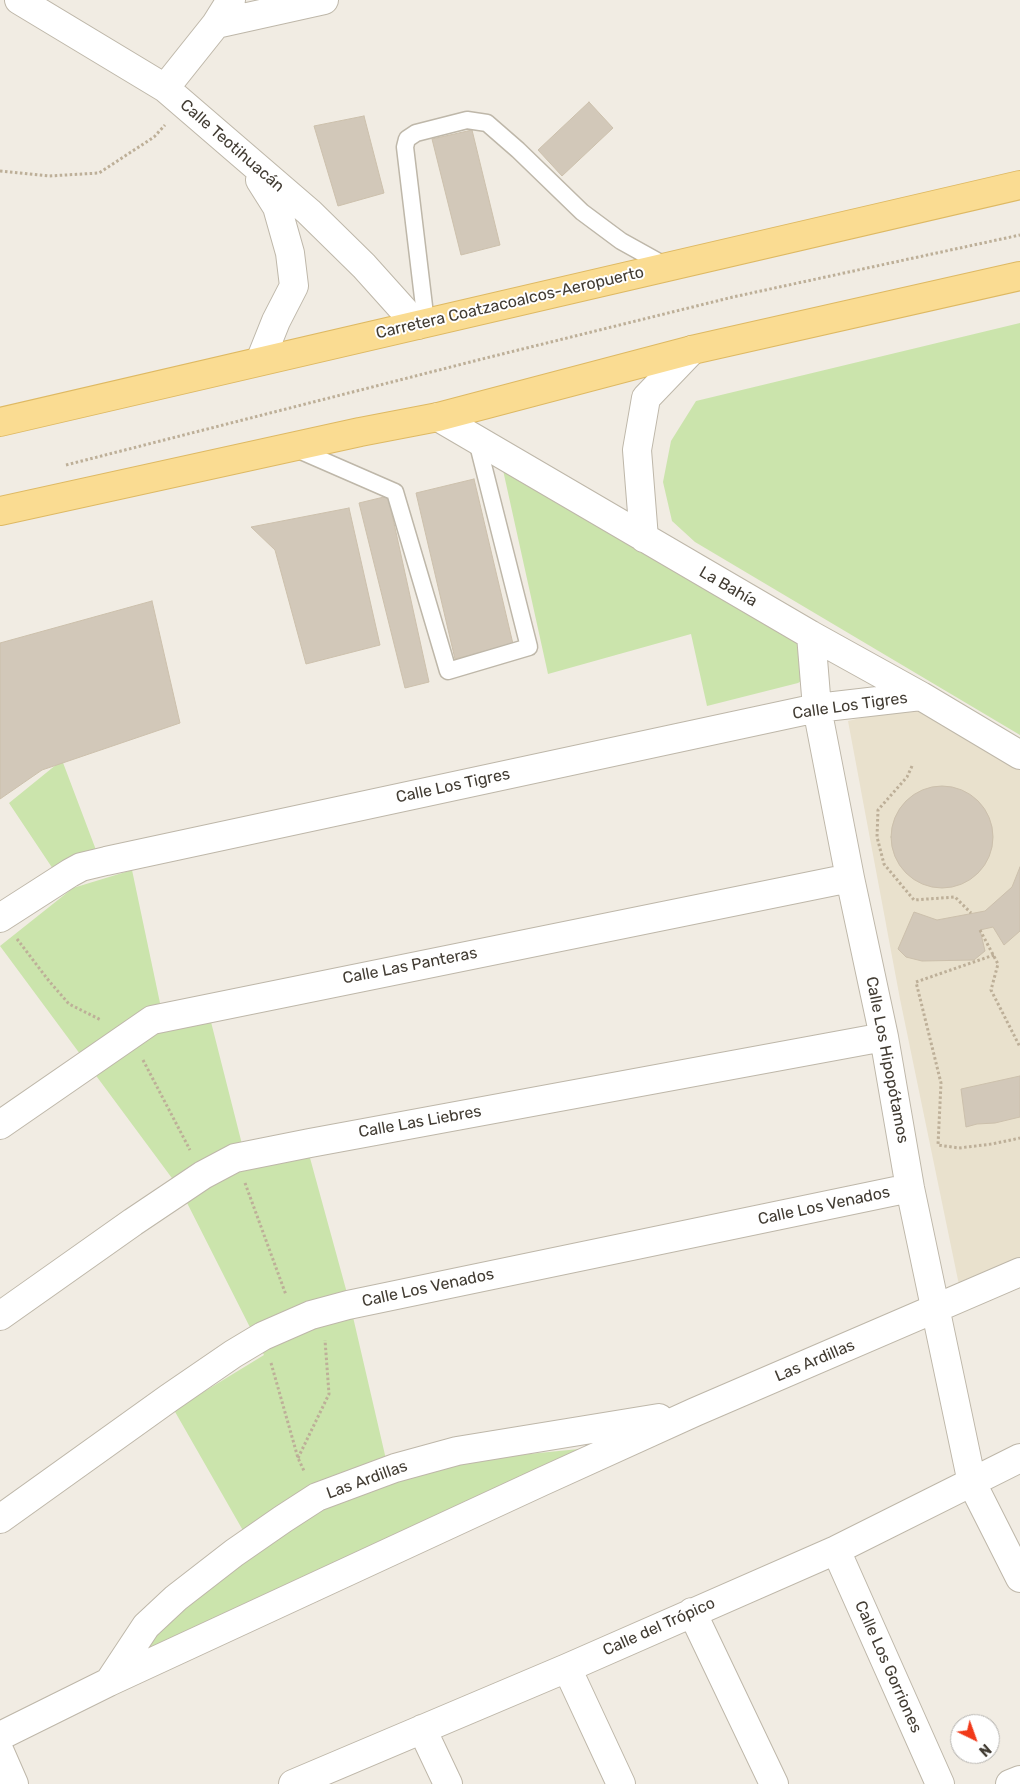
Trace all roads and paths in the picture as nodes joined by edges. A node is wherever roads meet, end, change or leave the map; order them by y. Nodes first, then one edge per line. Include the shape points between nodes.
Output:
1 (19, 0) edge
2 (231, 0) edge
3 (324, 0) edge
4 (216, 24) junction
5 (175, 96) junction
6 (246, 158) junction
7 (0, 172) edge
8 (1020, 185) edge
9 (1020, 235) edge
10 (666, 266) junction
11 (1020, 276) edge
12 (421, 324) junction
13 (692, 350) junction
14 (260, 361) junction
15 (469, 409) junction
16 (438, 417) junction
17 (0, 422) edge
18 (476, 440) junction
19 (292, 447) junction
20 (61, 466) dead end
21 (0, 511) edge
22 (644, 538) junction
23 (811, 635) junction
24 (921, 696) junction
25 (818, 708) junction
26 (1020, 755) edge
27 (912, 766) dead end
28 (850, 878) junction
29 (971, 913) dead end
30 (0, 918) edge
31 (980, 930) dead end
32 (994, 955) junction
33 (130, 1035) junction
34 (884, 1036) junction
35 (1020, 1047) edge
36 (0, 1125) edge
37 (1020, 1138) edge
38 (235, 1158) junction
39 (203, 1175) junction
40 (910, 1188) junction
41 (1020, 1272) edge
42 (935, 1309) junction
43 (323, 1312) junction
44 (0, 1316) edge
45 (296, 1321) junction
46 (263, 1336) junction
47 (695, 1412) junction
48 (298, 1458) junction
49 (1020, 1458) edge
50 (972, 1483) junction
51 (317, 1498) junction
52 (0, 1519) edge
53 (836, 1550) junction
54 (1020, 1578) edge
55 (692, 1612) junction
56 (567, 1668) junction
57 (109, 1682) junction
58 (422, 1729) junction
59 (0, 1736) edge
60 (0, 1752) edge
61 (1020, 1780) edge
62 (14, 1784) edge
63 (293, 1784) edge
64 (448, 1784) edge
65 (621, 1784) edge
66 (774, 1784) edge
67 (940, 1784) edge
68 (1010, 1784) edge

1 - 5 street, Calle Teotihuacán
2 - 4 street
3 - 4 street
4 - 5 street
5 - 6 street, Calle Teotihuacán
5 - 7 path via 154,136 99,173 49,176
6 - 12 street, Calle Teotihuacán via 309,212
6 - 14 street via 277,208 290,253 294,286
8 - 10 main road, Carretera Coatzacoalcos-Aeropuerto
9 - 20 path via 733,297
10 - 12 main road, Carretera Coatzacoalcos-Aeropuerto
10 - 12 lane via 620,241 582,212 487,124 467,120 416,133 407,139 405,147
11 - 13 main road
12 - 14 main road, Carretera Coatzacoalcos-Aeropuerto
13 - 15 main road
13 - 22 street via 646,398 637,450
14 - 17 main road, Carretera Coatzacoalcos-Aeropuerto
15 - 16 main road
15 - 18 lane
16 - 18 street, La Bahía
16 - 19 main road
18 - 19 lane via 528,648 448,671 395,492
18 - 22 street, La Bahía
19 - 21 main road
22 - 23 street, La Bahía
23 - 24 street, La Bahía
23 - 25 street, Calle Los Hipopótamos
24 - 25 street, Calle Los Tigres
24 - 26 street, La Bahía
25 - 28 street, Calle Los Hipopótamos
25 - 30 street, Calle Los Tigres via 81,867
27 - 29 path via 908,778 878,810 877,836 884,864 914,900 955,897
28 - 33 street, Calle Las Panteras via 218,1005 152,1020
28 - 34 street, Calle Los Hipopótamos
30 - 33 path via 69,1004
31 - 32 path
32 - 35 path via 998,964 991,990
32 - 37 path via 916,982 941,1083 938,1145 958,1148
33 - 36 street, Calle Las Panteras
33 - 39 path
34 - 38 street, Calle Las Liebres
34 - 40 street, Calle Los Hipopótamos
38 - 39 street, Calle Las Liebres
38 - 45 path
39 - 44 street, Calle Las Liebres
40 - 42 street, Calle Los Hipopótamos
40 - 43 street, Calle Los Venados
41 - 42 street, Las Ardillas
42 - 47 street, Las Ardillas
42 - 50 street, Calle Los Hipopótamos
43 - 45 street, Calle Los Venados
43 - 48 path via 329,1394
45 - 46 street, Calle Los Venados
46 - 48 path
46 - 52 street, Calle Los Venados via 169,1398
47 - 51 street, Las Ardillas via 458,1451 395,1468
47 - 57 street, Las Ardillas
48 - 51 path
49 - 50 street, Calle del Trópico
50 - 53 street, Calle del Trópico
50 - 54 street, Calle Los Hipopótamos
51 - 57 street, Las Ardillas via 283,1519 176,1598 146,1626
53 - 55 street, Calle del Trópico
53 - 67 street, Calle Los Gorriones
55 - 56 street, Calle del Trópico
55 - 66 street
56 - 58 street, Calle del Trópico
56 - 65 street
57 - 59 street, Las Ardillas
58 - 63 street, Calle del Trópico
58 - 64 street
60 - 62 street
61 - 68 street

